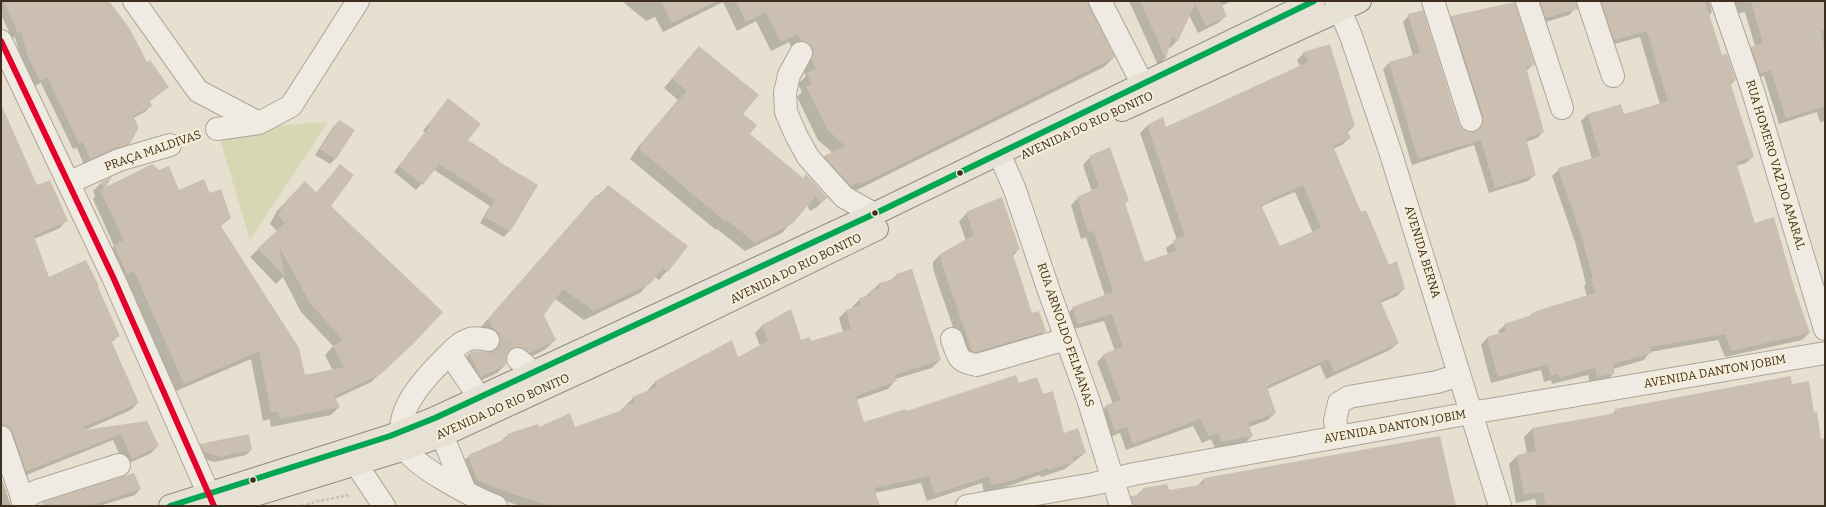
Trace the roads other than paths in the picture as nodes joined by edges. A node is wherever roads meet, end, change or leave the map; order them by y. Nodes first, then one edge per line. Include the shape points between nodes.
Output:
1 (134, 1) edge
2 (358, 1) edge
3 (1100, 1) edge
4 (1360, 1) edge
5 (1433, 1) edge
6 (1526, 1) edge
7 (1588, 1) edge
8 (1722, 1) edge
9 (1307, 2) edge
10 (1338, 5) edge
11 (1, 41) edge
12 (801, 53) dead end
13 (1613, 76) dead end
14 (1145, 91) junction
15 (1562, 108) dead end
16 (1471, 120) dead end
17 (259, 123) junction
18 (216, 129) dead end
19 (170, 145) dead end
20 (1001, 159) junction
21 (68, 183) junction
22 (874, 214) junction
23 (1825, 329) edge
24 (952, 339) dead end
25 (1066, 339) junction
26 (488, 340) tunnel mouth
27 (1825, 353) edge
28 (450, 354) junction
29 (1459, 375) junction
30 (479, 397) junction
31 (1471, 413) junction
32 (438, 427) junction
33 (1, 437) edge
34 (1339, 437) junction
35 (402, 441) junction
36 (119, 464) dead end
37 (358, 464) junction
38 (1112, 479) junction
39 (465, 491) junction
40 (379, 499) edge
41 (23, 502) edge
42 (214, 502) edge
43 (170, 506) edge
44 (496, 506) edge
45 (967, 506) edge
46 (1121, 506) edge
47 (1500, 506) edge

1 - 17 street via 198,91
2 - 17 street via 291,106
3 - 14 street
4 - 10 main road, AVENIDA DO RIO BONITO
5 - 16 street
6 - 15 street
7 - 13 street
8 - 23 street, RUA HOMERO VAZ DO AMARAL via 1752,88
9 - 14 main road, AVENIDA DO RIO BONITO
10 - 14 main road, AVENIDA DO RIO BONITO
10 - 29 street, AVENIDA BERNA via 1390,151
11 - 21 street
12 - 22 street via 789,75 785,93 786,112 796,135 808,157 844,197
14 - 20 main road, AVENIDA DO RIO BONITO
17 - 18 street
19 - 21 street, PRAÇA MALDIVAS via 119,160
20 - 22 main road, AVENIDA DO RIO BONITO
20 - 25 street, RUA ARNOLDO FELMANAS via 1015,190
20 - 32 main road, AVENIDA DO RIO BONITO via 656,336
21 - 42 street
22 - 30 main road, AVENIDA DO RIO BONITO via 525,366
24 - 25 street via 958,357 966,363 977,365
25 - 38 street, RUA ARNOLDO FELMANAS via 1088,399
26 - 28 street via 471,339 459,345
27 - 31 street, AVENIDA DANTON JOBIM
28 - 30 street
28 - 35 street via 424,380 408,402
29 - 31 street, AVENIDA BERNA
29 - 34 street via 1437,382 1348,397 1339,403 1335,421
30 - 32 main road, AVENIDA DO RIO BONITO
31 - 34 street, AVENIDA DANTON JOBIM
31 - 47 street, AVENIDA BERNA
32 - 35 main road, AVENIDA DO RIO BONITO
32 - 39 street
33 - 41 street
34 - 38 street, AVENIDA DANTON JOBIM
35 - 37 main road, AVENIDA DO RIO BONITO
35 - 39 street via 421,464
35 - 42 main road, AVENIDA DO RIO BONITO
36 - 41 street via 37,491
37 - 40 street
37 - 42 main road, AVENIDA DO RIO BONITO
38 - 45 street, AVENIDA DANTON JOBIM
38 - 46 street, RUA ARNOLDO FELMANAS
39 - 44 street
42 - 43 main road, AVENIDA DO RIO BONITO

